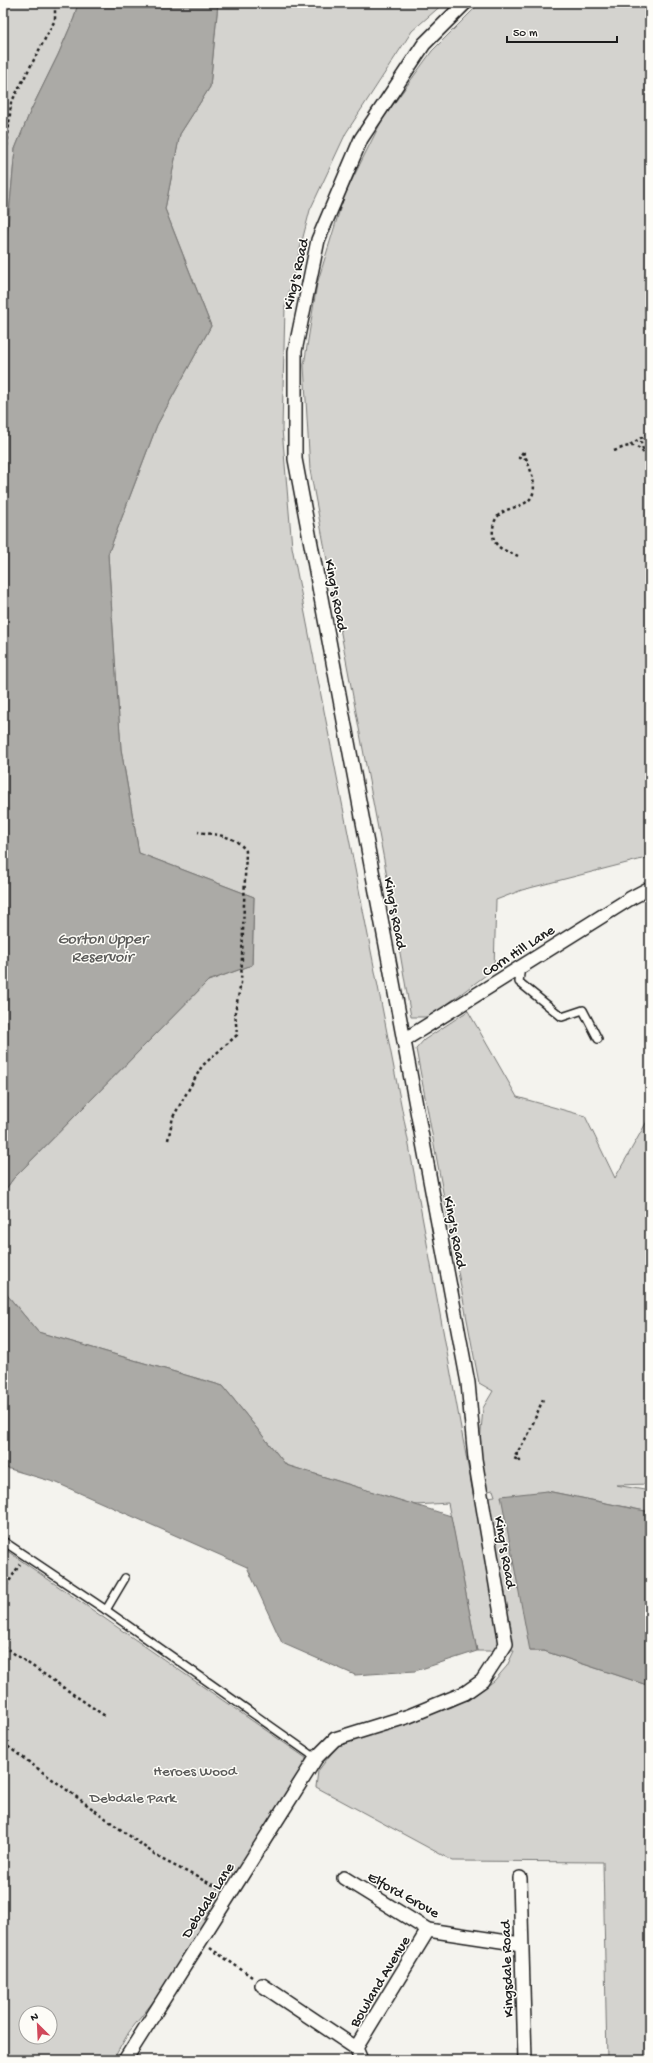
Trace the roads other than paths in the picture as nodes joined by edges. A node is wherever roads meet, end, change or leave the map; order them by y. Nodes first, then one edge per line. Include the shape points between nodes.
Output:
1 (465, 3) edge
2 (650, 888) edge
3 (521, 966) junction
4 (598, 1039) dead end
5 (404, 1040) junction
6 (3, 1541) edge
7 (125, 1578) dead end
8 (106, 1610) junction
9 (316, 1758) junction
10 (344, 1878) dead end
11 (520, 1878) dead end
12 (428, 1930) junction
13 (521, 1944) junction
14 (262, 1984) road end
15 (359, 2054) edge
16 (125, 2060) edge
17 (525, 2060) edge

1 - 5 street, King's Road via 424,44 361,139 318,240 295,351 295,459
2 - 3 street, Corn Hill Lane
3 - 4 lane via 519,982 562,1017 583,1010
3 - 5 street, Corn Hill Lane via 468,1002
5 - 9 street, King's Road via 468,1383 474,1459 506,1644 482,1681 465,1693 409,1716 335,1739
6 - 8 lane
7 - 8 lane
8 - 9 lane
9 - 16 street, Debdale Lane
10 - 12 street, Elford Grove
11 - 13 street, Kingsdale Road
12 - 13 street, Elford Grove
12 - 15 street, Bowland Avenue
13 - 17 street, Kingsdale Road
14 - 15 street

